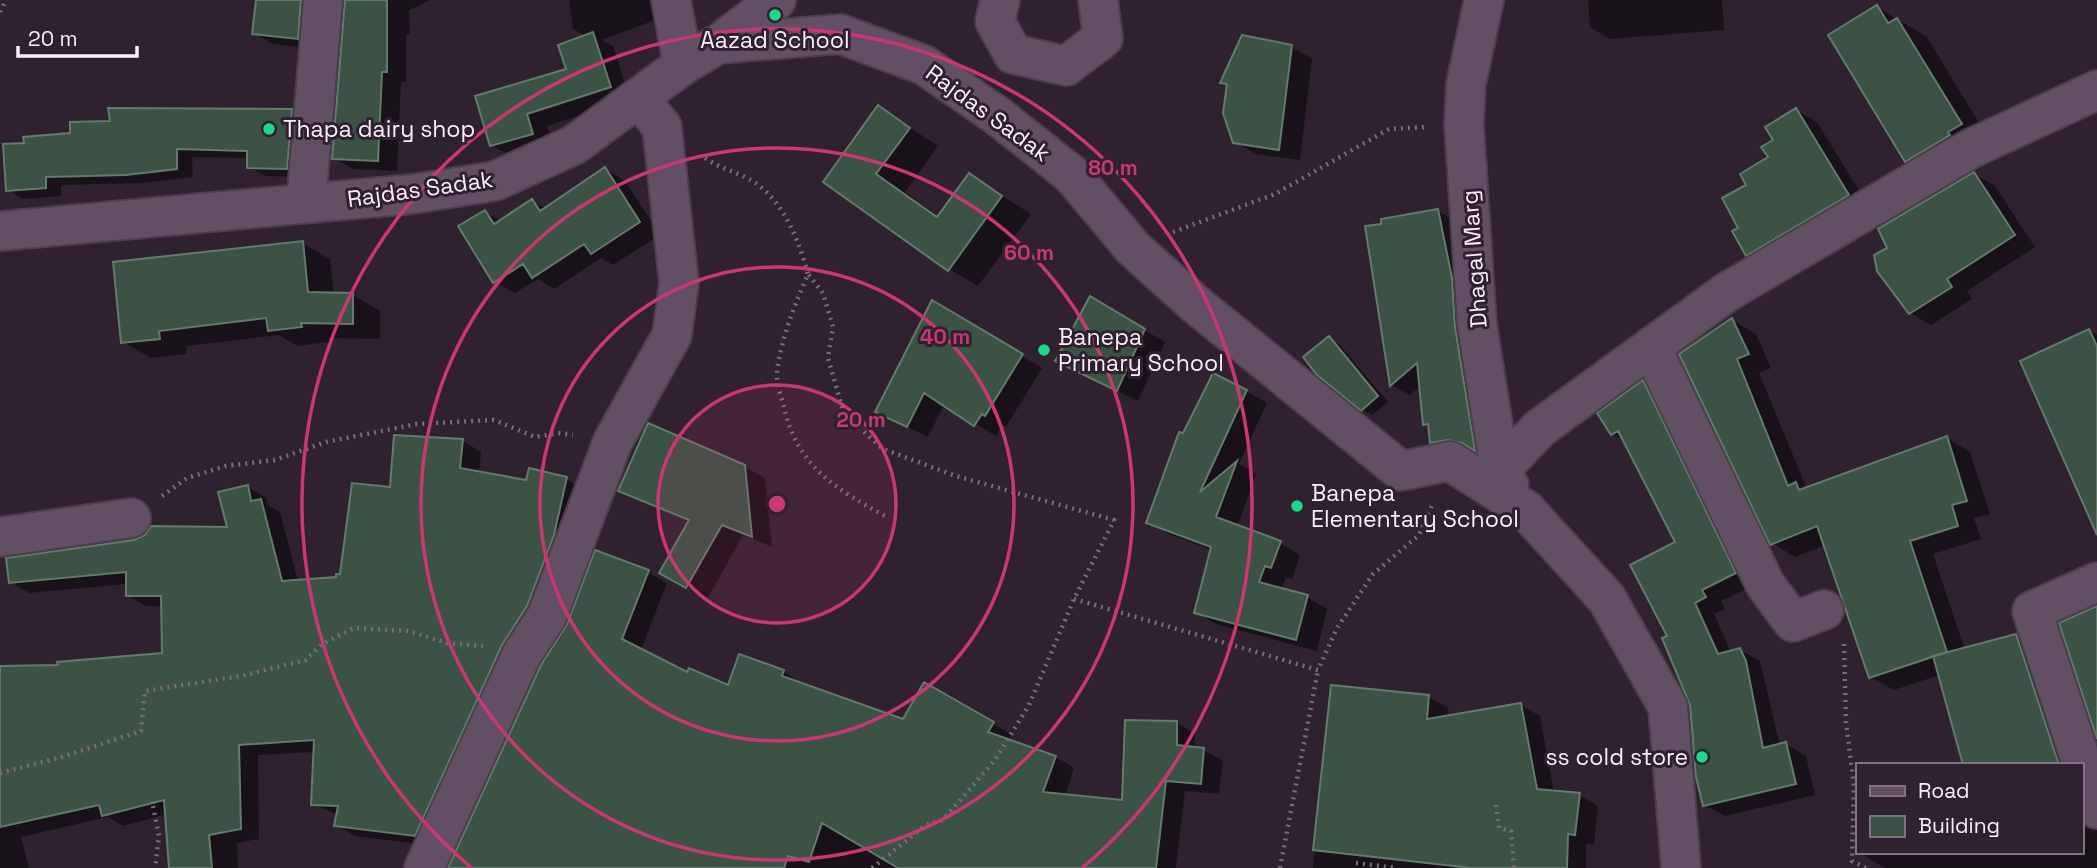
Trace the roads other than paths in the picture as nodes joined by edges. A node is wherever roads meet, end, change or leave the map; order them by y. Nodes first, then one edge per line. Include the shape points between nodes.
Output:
1 (323, 0) edge
2 (671, 0) edge
3 (776, 0) edge
4 (1000, 0) edge
5 (1098, 0) edge
6 (1484, 0) edge
7 (718, 44) junction
8 (1013, 54) junction
9 (683, 65) junction
10 (2097, 90) edge
11 (639, 98) junction
12 (999, 117) junction
13 (306, 203) junction
14 (0, 231) edge
15 (1651, 347) junction
16 (1500, 470) junction
17 (1526, 510) junction
18 (131, 518) road end
19 (0, 537) edge
20 (2097, 582) edge
21 (1824, 610) road end
22 (2082, 763) edge
23 (2083, 766) edge
24 (2097, 809) edge
25 (424, 868) edge
26 (1681, 868) edge

1 - 13 street
2 - 9 street
3 - 7 street
4 - 8 street via 995,21
5 - 8 street via 1103,38 1066,66
6 - 16 street, Dhagal Marg via 1466,84 1465,124 1477,324
7 - 9 street, Rajdas Sadak
7 - 12 street, Rajdas Sadak via 840,34 924,65
8 - 12 street via 999,88
9 - 11 street, Rajdas Sadak
10 - 15 street via 1970,149 1727,292
11 - 13 street, Rajdas Sadak via 574,145 495,181
11 - 25 street via 662,127 679,284 672,335 613,441 547,616 522,654
12 - 17 street, Rajdas Sadak via 1072,175 1133,248 1194,303 1401,471 1450,461
13 - 14 street, Rajdas Sadak
15 - 16 street via 1540,428
15 - 21 street via 1765,583 1793,622
16 - 17 street, Dhagal Marg
17 - 26 street via 1607,599 1668,707
18 - 19 street
20 - 22 street via 2032,611
23 - 24 street

